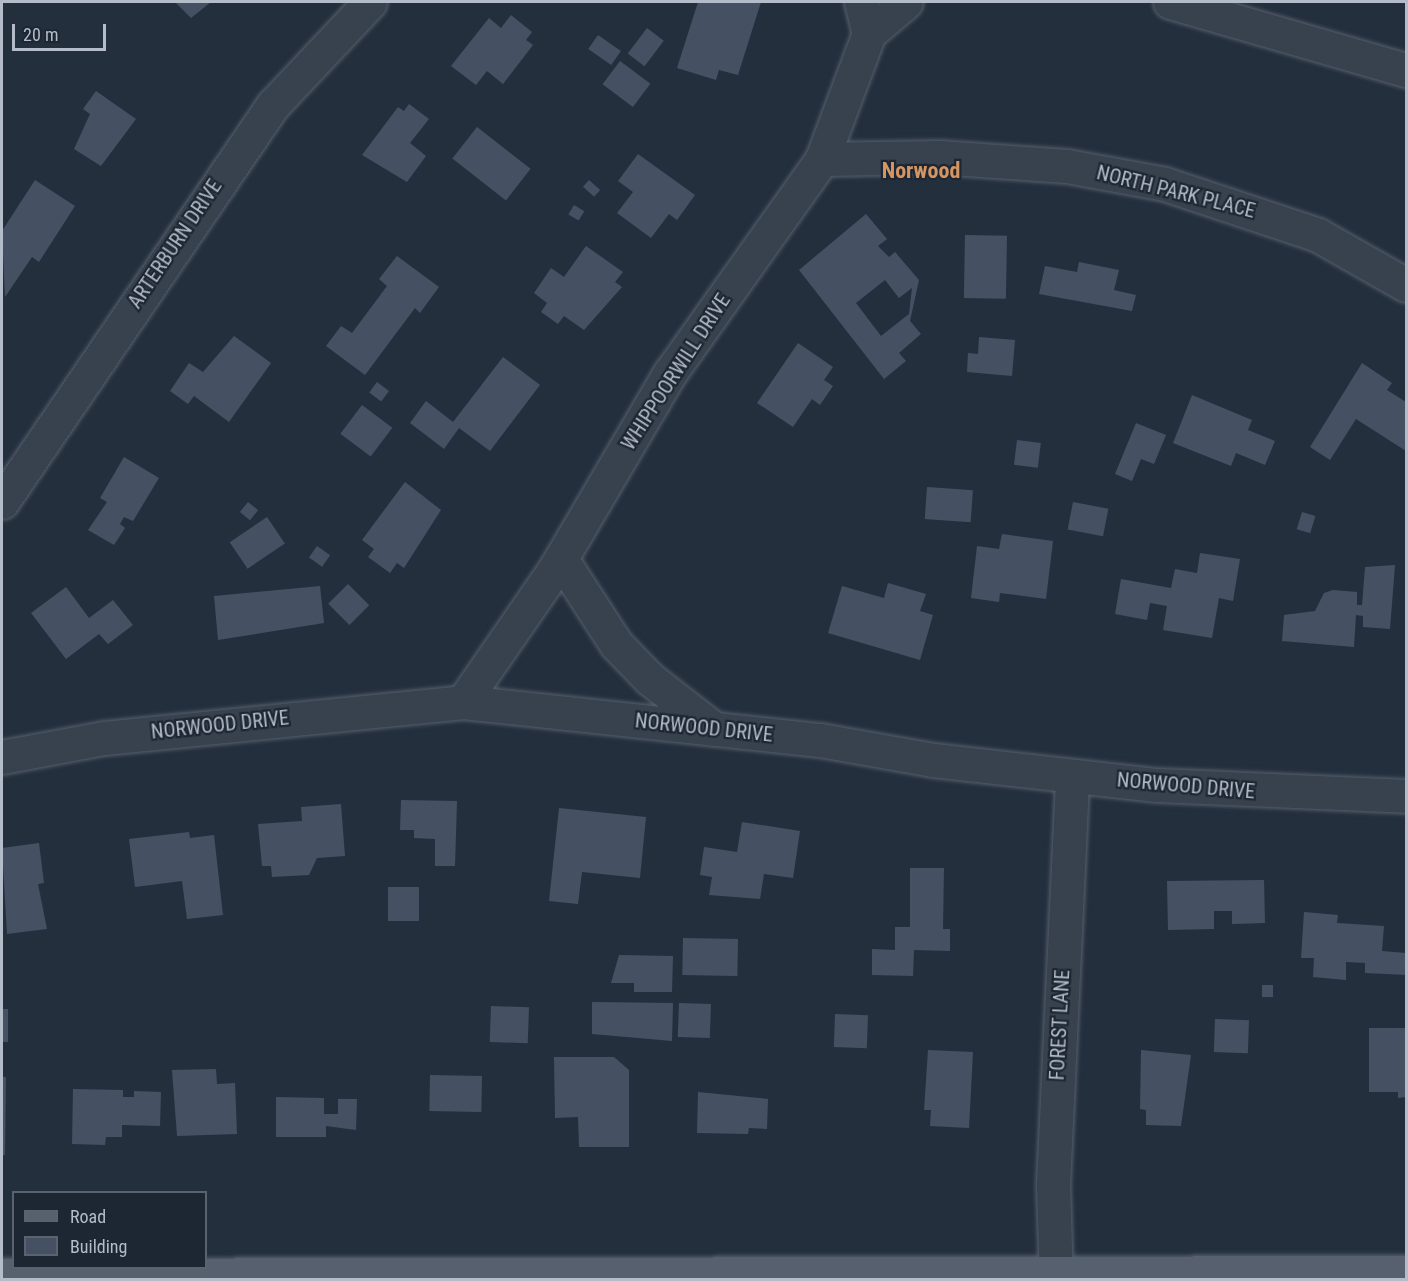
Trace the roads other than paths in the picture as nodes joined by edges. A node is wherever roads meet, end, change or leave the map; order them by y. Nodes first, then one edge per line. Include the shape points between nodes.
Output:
1 (370, 2) edge
2 (861, 2) edge
3 (906, 2) edge
4 (1170, 2) edge
5 (869, 33) junction
6 (1407, 70) edge
7 (822, 159) junction
8 (1407, 285) edge
9 (2, 502) edge
10 (561, 558) junction
11 (463, 702) junction
12 (714, 729) junction
13 (2, 757) edge
14 (1072, 776) junction
15 (1407, 796) edge
16 (1407, 1272) edge
17 (2, 1275) edge
18 (476, 1277) edge
19 (1056, 1277) edge

1 - 9 street, ARTERBURN DRIVE via 273,105
2 - 5 street
3 - 5 street, WHIPPOORWILL DRIVE
4 - 6 street
5 - 7 street, WHIPPOORWILL DRIVE
7 - 8 street, NORTH PARK PLACE via 962,159 1067,166 1165,184 1307,230
7 - 10 street, WHIPPOORWILL DRIVE via 670,373
10 - 11 street, WHIPPOORWILL DRIVE
10 - 12 street via 616,644 650,679
11 - 12 street, NORWOOD DRIVE
11 - 13 street, NORWOOD DRIVE via 104,738
12 - 14 street, NORWOOD DRIVE
14 - 15 street, NORWOOD DRIVE via 1277,793
14 - 19 street, FOREST LANE via 1053,1184
16 - 19 main road
17 - 18 main road
18 - 19 main road

